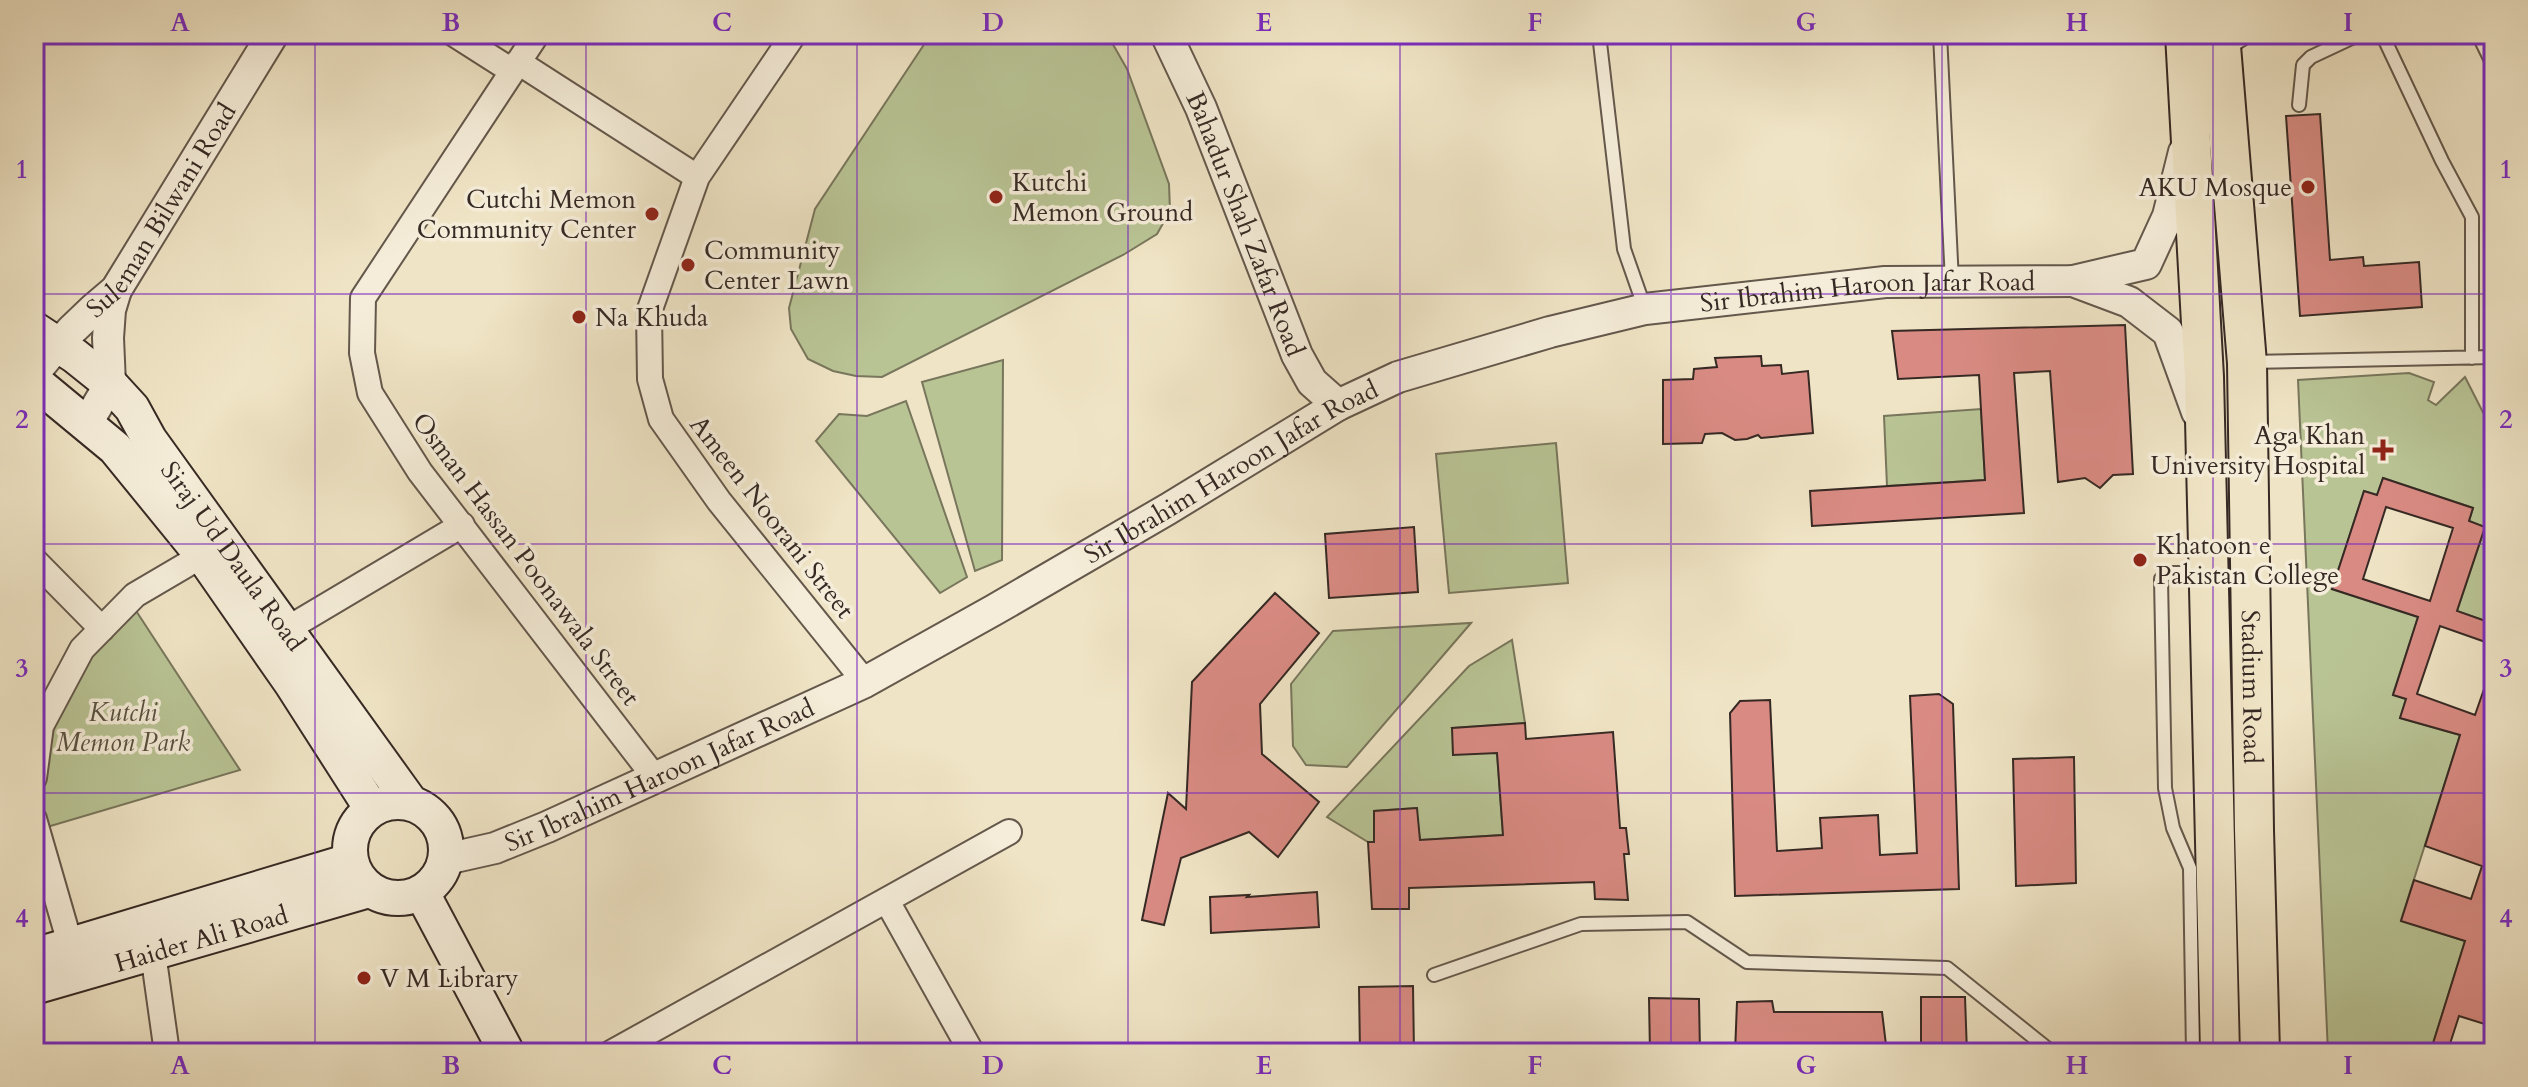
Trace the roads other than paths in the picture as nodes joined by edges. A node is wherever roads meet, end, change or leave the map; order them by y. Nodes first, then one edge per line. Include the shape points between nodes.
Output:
1 (273, 34) edge
2 (454, 34) edge
3 (537, 34) edge
4 (794, 34) edge
5 (1166, 34) edge
6 (1599, 34) edge
7 (1940, 34) edge
8 (2185, 34) edge
9 (2360, 34) edge
10 (2382, 34) edge
11 (2478, 34) edge
12 (2231, 40) edge
13 (515, 67) junction
14 (2494, 67) edge
15 (2299, 105) dead end
16 (2190, 127) junction
17 (697, 177) junction
18 (2073, 281) junction
19 (1952, 282) junction
20 (116, 290) junction
21 (1645, 309) junction
22 (45, 337) edge
23 (2494, 357) edge
24 (2472, 358) junction
25 (2247, 363) junction
26 (34, 373) edge
27 (34, 381) edge
28 (110, 384) junction
29 (1338, 405) junction
30 (87, 423) junction
31 (2206, 438) junction
32 (462, 525) junction
33 (213, 549) junction
34 (34, 560) edge
35 (102, 629) junction
36 (276, 636) junction
37 (865, 682) junction
38 (34, 778) edge
39 (656, 779) junction
40 (411, 803) junction
41 (372, 809) junction
42 (34, 819) edge
43 (2254, 830) junction
44 (1009, 832) dead end
45 (2197, 835) junction
46 (446, 859) junction
47 (350, 861) junction
48 (369, 890) junction
49 (422, 893) junction
50 (887, 901) junction
51 (71, 947) junction
52 (153, 953) junction
53 (34, 956) edge
54 (1434, 975) dead end
55 (34, 987) edge
56 (167, 1053) edge
57 (507, 1053) edge
58 (611, 1053) edge
59 (972, 1053) edge
60 (2053, 1053) edge
61 (2193, 1053) edge
62 (2220, 1053) edge
63 (2260, 1053) edge

1 - 20 street, Suleman Bilwani Road
2 - 13 street
3 - 13 street, Osman Hassan Poonawala Street
4 - 17 street, Ameen Noorani Street
5 - 29 street, Bahadur Shah Zafar Road via 1201,108 1297,355 1312,382
6 - 21 lane via 1624,249
7 - 19 lane
8 - 16 main road, Stadium Road
9 - 15 lane via 2303,65
10 - 24 lane via 2472,217
11 - 14 lane
12 - 25 main road, Stadium Road
13 - 17 street
13 - 32 street, Osman Hassan Poonawala Street via 363,298 362,353 370,393 420,472
16 - 18 street via 2168,216 2146,264
16 - 31 main road, Stadium Road
17 - 37 street, Ameen Noorani Street via 649,312 650,379 661,419 719,501
18 - 19 street, Sir Ibrahim Haroon Jafar Road
18 - 31 street via 2129,302 2168,332
19 - 21 street, Sir Ibrahim Haroon Jafar Road via 1885,282
20 - 22 street, Suleman Bilwani Road
20 - 28 street via 108,338
21 - 29 street, Sir Ibrahim Haroon Jafar Road via 1398,377
22 - 26 street, Suleman Bilwani Road
22 - 28 main road, Siraj Ud Daula Road
23 - 24 lane
24 - 25 lane
25 - 43 main road, Stadium Road
27 - 30 main road, Siraj Ud Daula Road
28 - 30 street
28 - 33 main road, Siraj Ud Daula Road via 132,408
29 - 37 street, Sir Ibrahim Haroon Jafar Road
30 - 33 main road, Siraj Ud Daula Road
31 - 45 main road, Stadium Road via 2209,573
32 - 36 street
32 - 39 street, Osman Hassan Poonawala Street
33 - 35 street via 135,595
33 - 36 main road, Siraj Ud Daula Road
34 - 35 street
35 - 38 street via 82,649 41,726
36 - 40 main road, Siraj Ud Daula Road
36 - 41 main road, Siraj Ud Daula Road
37 - 39 street, Sir Ibrahim Haroon Jafar Road
39 - 46 street, Sir Ibrahim Haroon Jafar Road via 495,848
40 - 41 main road via 391,802
40 - 46 main road via 435,818 443,830
41 - 47 main road via 353,831
42 - 51 street
43 - 45 main road
43 - 63 main road, Stadium Road
44 - 50 street
45 - 61 lane via 2190,868
45 - 62 main road, Stadium Road
46 - 49 main road via 438,878
47 - 48 main road
47 - 51 main road, Haider Ali Road
48 - 49 main road via 395,899
48 - 52 main road, Haider Ali Road
49 - 57 main road
50 - 58 street
50 - 59 street
51 - 53 main road, Haider Ali Road
52 - 55 main road, Haider Ali Road
52 - 56 street
54 - 60 lane via 1581,924 1687,922 1747,962 1947,968

